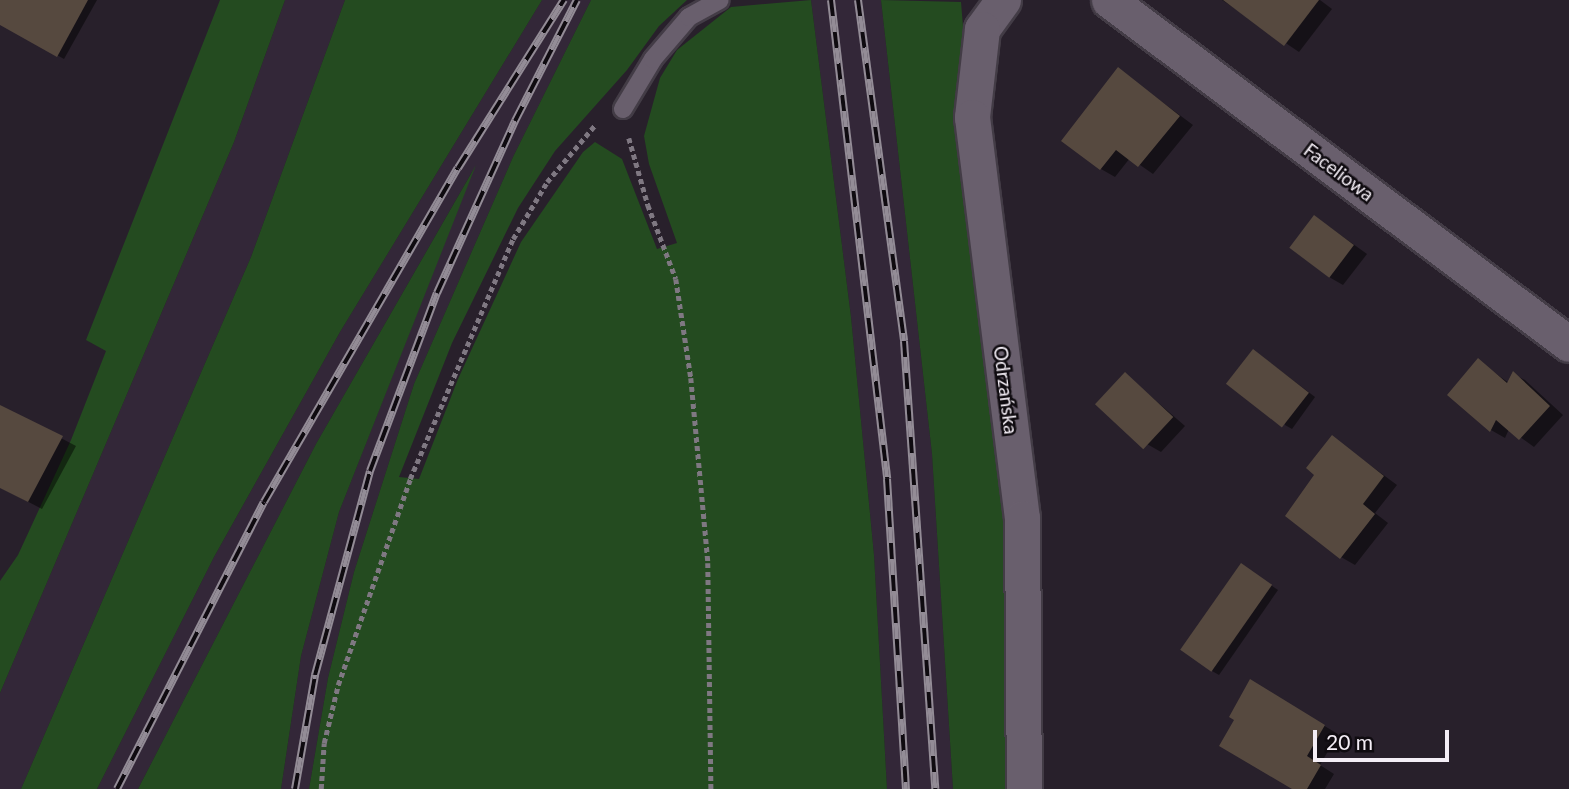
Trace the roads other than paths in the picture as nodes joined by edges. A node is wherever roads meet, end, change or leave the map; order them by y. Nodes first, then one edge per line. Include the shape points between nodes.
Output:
1 (720, 0) edge
2 (1003, 0) edge
3 (1109, 0) edge
4 (623, 110) road end
5 (1569, 344) edge
6 (1024, 789) edge

1 - 4 lane via 689,17 653,60
2 - 6 street, Odrzańska via 982,29 972,117 1021,518
3 - 5 street, Faceliowa

